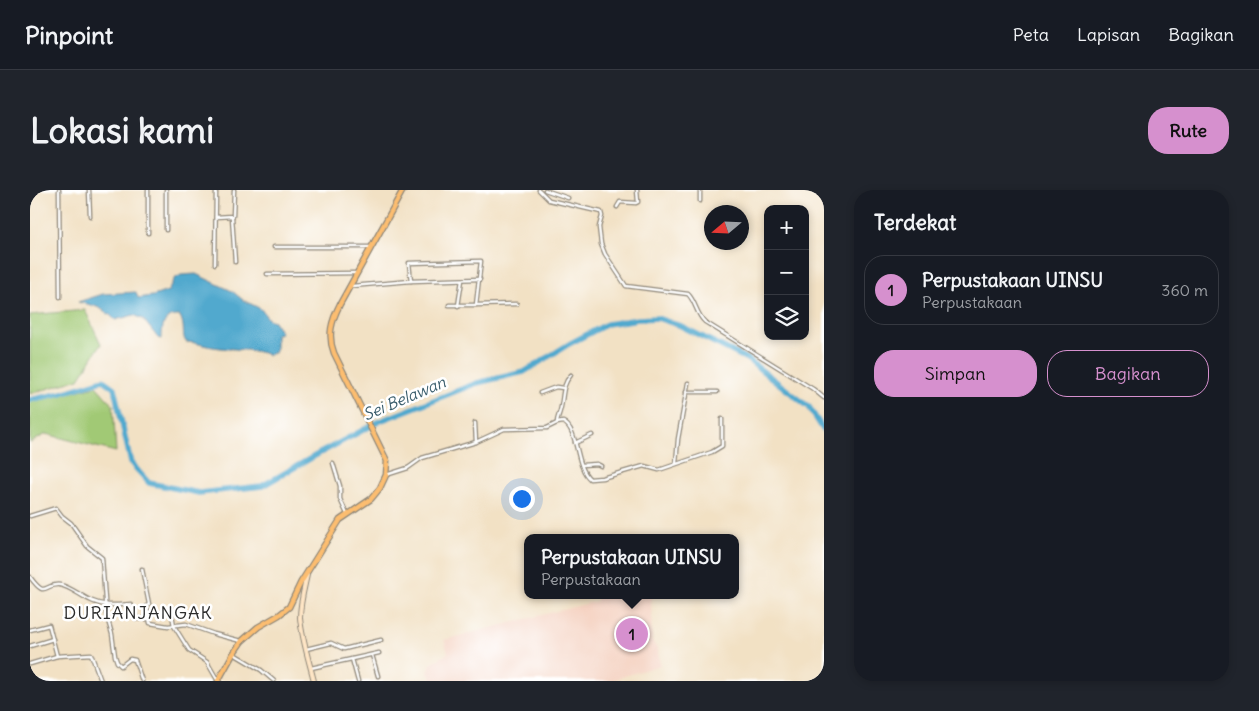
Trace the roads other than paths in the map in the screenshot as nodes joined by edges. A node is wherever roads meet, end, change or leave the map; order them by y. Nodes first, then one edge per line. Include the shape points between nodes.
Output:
1 (59, 190) edge
2 (89, 190) edge
3 (148, 190) edge
4 (166, 190) edge
5 (216, 190) edge
6 (234, 190) edge
7 (403, 190) edge
8 (539, 190) edge
9 (545, 190) edge
10 (637, 190) edge
11 (700, 190) edge
12 (568, 198) dead end
13 (700, 201) dead end
14 (617, 207) dead end
15 (90, 216) dead end
16 (216, 217) junction
17 (232, 217) junction
18 (166, 230) dead end
19 (148, 233) dead end
20 (274, 247) dead end
21 (372, 247) junction
22 (235, 262) dead end
23 (215, 264) dead end
24 (357, 273) junction
25 (267, 274) dead end
26 (480, 279) junction
27 (462, 280) junction
28 (411, 281) junction
29 (350, 286) junction
30 (60, 297) dead end
31 (517, 304) dead end
32 (449, 305) dead end
33 (476, 305) junction
34 (458, 306) junction
35 (571, 375) dead end
36 (688, 383) dead end
37 (563, 388) junction
38 (686, 392) junction
39 (717, 392) dead end
40 (540, 393) dead end
41 (824, 398) edge
42 (722, 419) dead end
43 (475, 423) dead end
44 (557, 423) junction
45 (592, 435) dead end
46 (476, 442) junction
47 (574, 443) junction
48 (333, 463) dead end
49 (676, 463) junction
50 (582, 465) junction
51 (601, 466) dead end
52 (386, 475) junction
53 (347, 514) junction
54 (30, 516) edge
55 (142, 569) dead end
56 (307, 575) junction
57 (30, 578) edge
58 (105, 606) junction
59 (171, 608) dead end
60 (148, 619) junction
61 (174, 626) junction
62 (30, 630) edge
63 (53, 639) junction
64 (380, 640) dead end
65 (242, 641) junction
66 (30, 646) edge
67 (306, 649) junction
68 (379, 653) dead end
69 (233, 654) junction
70 (372, 655) junction
71 (57, 656) junction
72 (352, 659) junction
73 (30, 664) edge
74 (311, 668) junction
75 (378, 676) dead end
76 (101, 681) edge
77 (142, 681) edge
78 (218, 681) edge
79 (274, 681) edge
80 (314, 681) edge
81 (358, 681) edge

1 - 30 street
2 - 15 street
3 - 19 street
4 - 18 street
5 - 16 street
6 - 17 street
7 - 21 main road
8 - 41 street via 548,200 601,212 601,244 626,286 688,294 705,322
9 - 12 street
10 - 14 street via 638,202 620,202
11 - 13 street
16 - 17 street
16 - 23 street
17 - 22 street
20 - 21 street
21 - 24 main road
24 - 25 street
24 - 29 main road
26 - 27 street
26 - 28 street via 481,262 409,263
26 - 33 street
27 - 28 street
27 - 34 street
28 - 29 street
29 - 52 main road via 332,320 330,336 334,353 387,461
31 - 33 street
32 - 34 street
33 - 34 street
35 - 37 street
36 - 38 street
37 - 40 street
37 - 44 street
38 - 39 street
38 - 49 street
42 - 49 street via 722,446
43 - 46 street
44 - 46 street via 547,428 506,428
44 - 47 street via 568,425
45 - 47 street
46 - 52 street via 422,458 408,468
47 - 50 street
48 - 53 street via 340,498
49 - 50 street via 659,470 636,467 594,479 587,478
50 - 51 street
52 - 53 main road via 374,496
53 - 56 main road via 337,523
54 - 58 street via 56,508 87,546 102,558
55 - 60 street via 149,604
56 - 65 main road via 288,607
56 - 67 street via 300,617
57 - 58 street via 41,589 60,585
58 - 60 street via 131,604 137,619
58 - 77 street via 117,662 121,666 130,659 135,660
59 - 61 street
60 - 61 street via 151,623
61 - 65 street via 186,624
61 - 78 street via 189,650 207,662
62 - 63 street via 49,625
63 - 66 street
63 - 71 street
64 - 67 street via 344,649 331,643
65 - 69 main road
67 - 74 street
68 - 70 street
69 - 78 main road
69 - 79 street
70 - 72 street
70 - 75 street
71 - 73 street
71 - 76 street via 91,654
72 - 74 street
72 - 81 street
74 - 80 street

